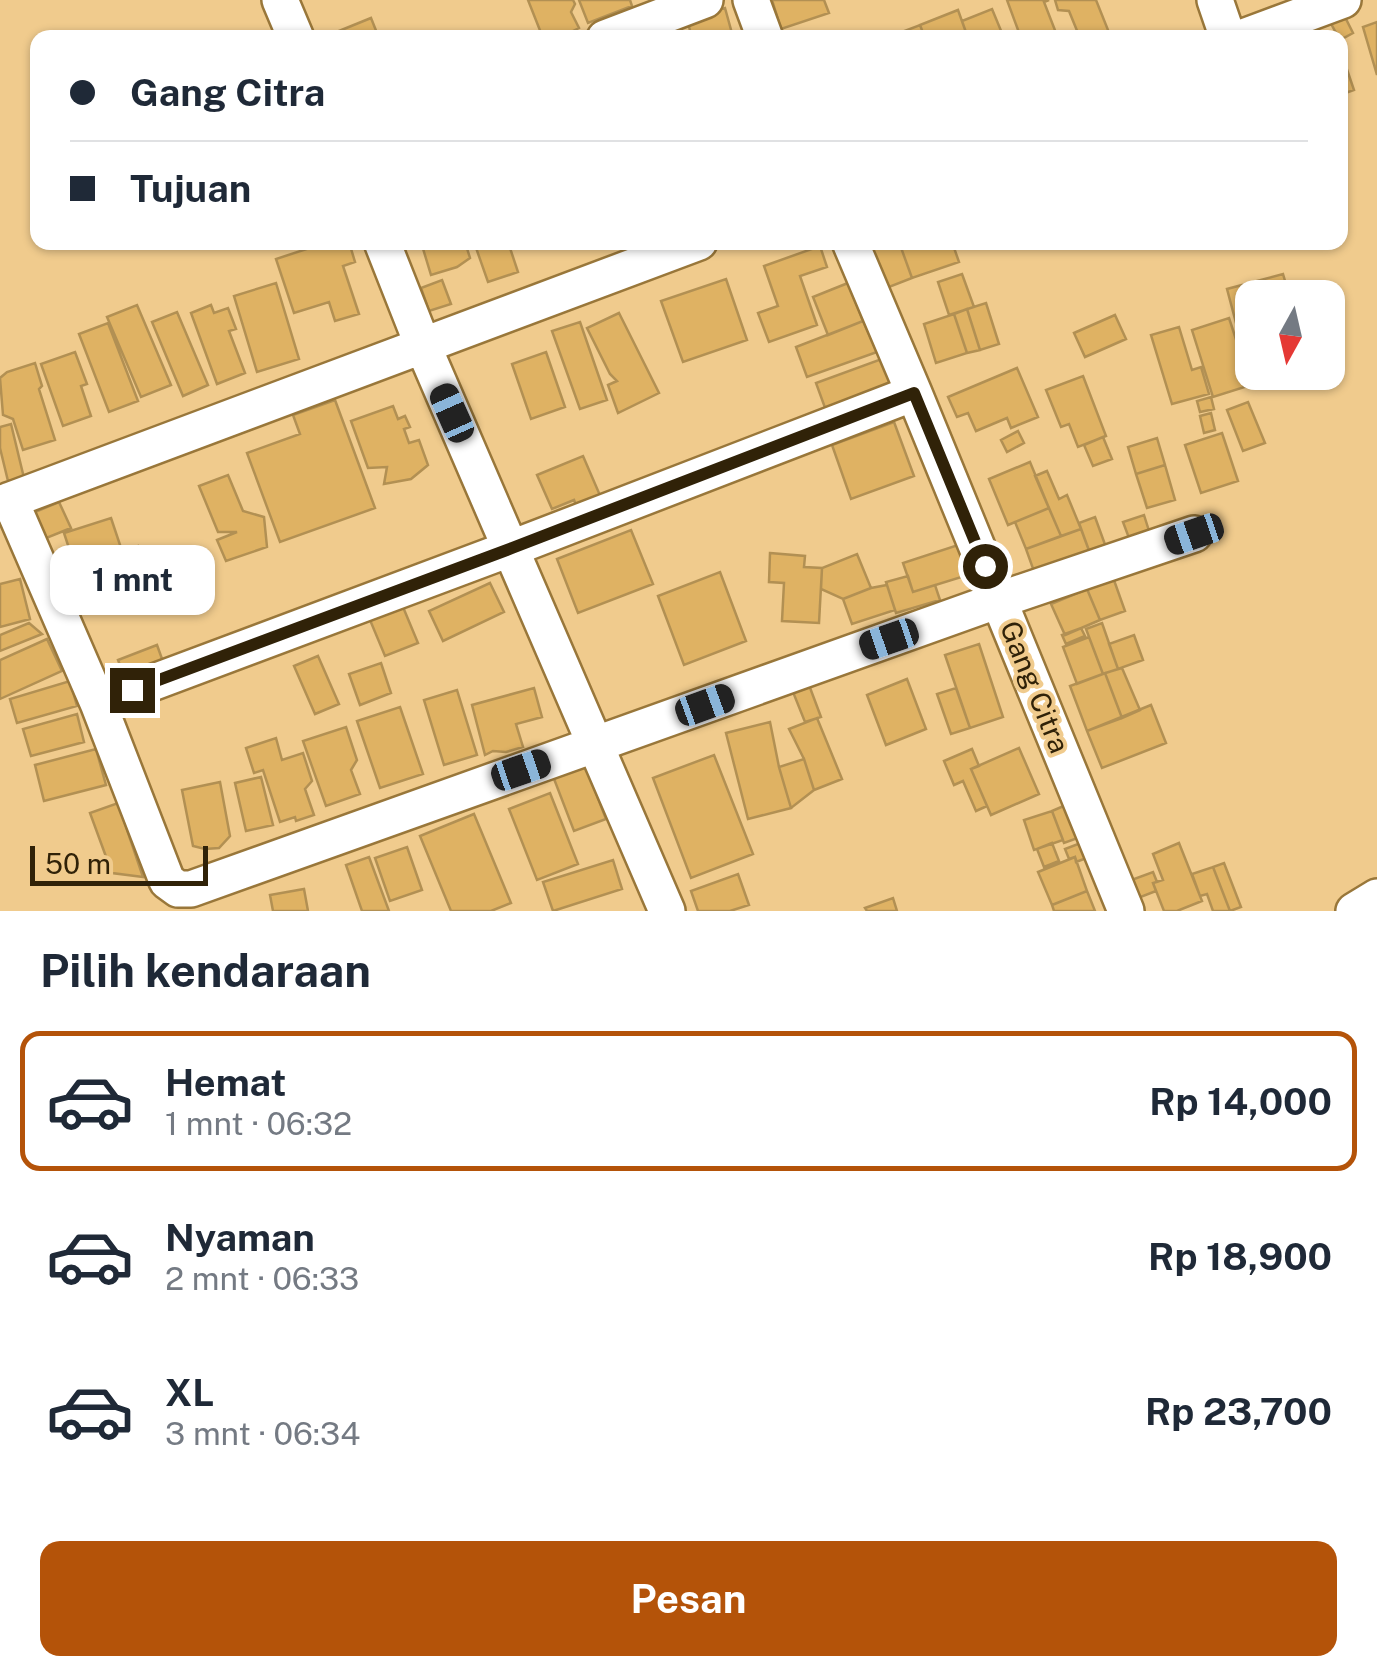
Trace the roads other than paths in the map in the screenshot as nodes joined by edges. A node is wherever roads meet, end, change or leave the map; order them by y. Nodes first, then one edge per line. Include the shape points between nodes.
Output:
1 (280, 0) edge
2 (705, 0) edge
3 (751, 0) edge
4 (1215, 0) edge
5 (1343, 0) edge
6 (293, 30) edge
7 (626, 30) edge
8 (762, 30) edge
9 (1225, 30) edge
10 (1262, 30) edge
11 (385, 250) edge
12 (679, 250) edge
13 (853, 250) edge
14 (422, 346) junction
15 (914, 393) junction
16 (5, 502) edge
17 (1194, 534) dead end
18 (512, 548) junction
19 (999, 600) junction
20 (98, 703) junction
21 (595, 744) junction
22 (1377, 897) edge
23 (668, 911) edge
24 (1126, 911) edge
25 (1354, 911) edge

1 - 6 street
2 - 7 street
3 - 8 street
4 - 9 street
5 - 10 street
11 - 14 street
12 - 14 street
13 - 15 street, Gang Citra
14 - 16 street
14 - 18 street
15 - 18 street
15 - 19 street, Gang Citra
16 - 20 street
17 - 19 street
18 - 20 street
18 - 21 street
19 - 21 street
19 - 24 street, Gang Citra
20 - 21 street via 167,880 178,889
21 - 23 street
22 - 25 street

